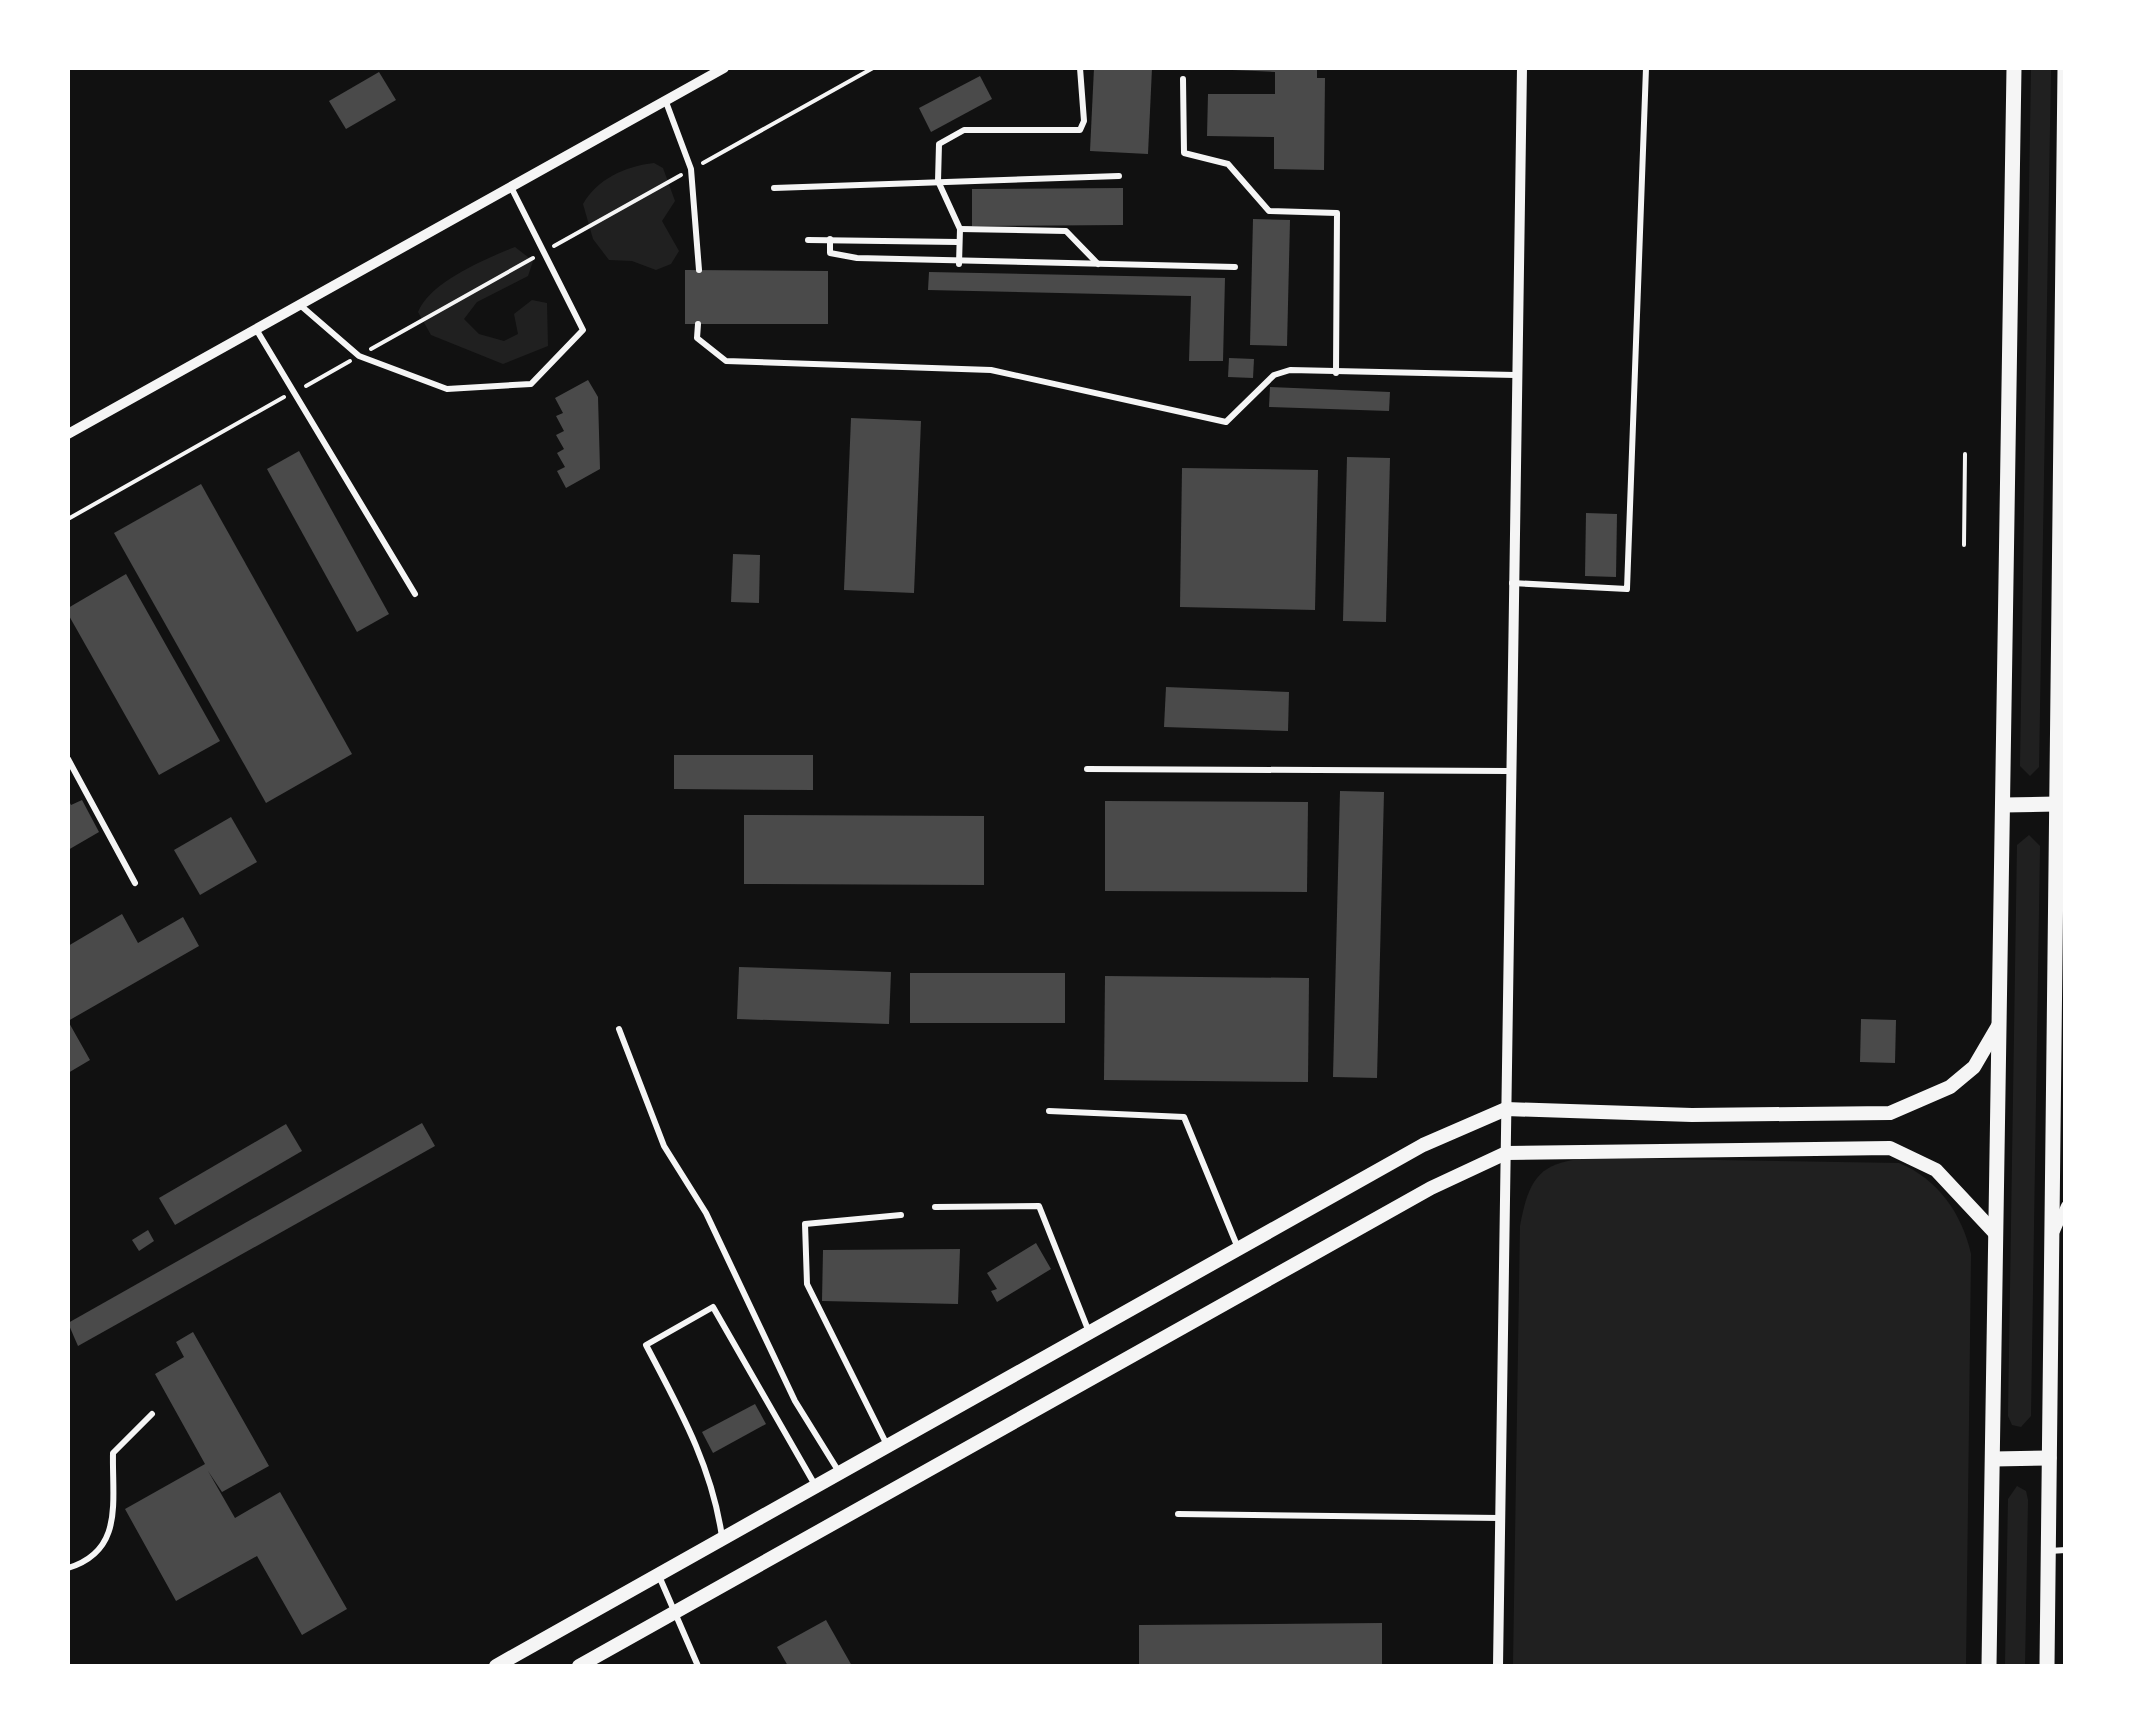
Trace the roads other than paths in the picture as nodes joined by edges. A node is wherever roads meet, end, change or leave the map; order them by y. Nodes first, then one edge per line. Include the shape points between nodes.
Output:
1 (724, 68) edge
2 (1080, 68) edge
3 (1522, 68) edge
4 (1646, 68) edge
5 (2014, 68) edge
6 (2065, 68) edge
7 (2065, 76) edge
8 (1183, 79) dead end
9 (666, 100) junction
10 (1119, 176) dead end
11 (938, 181) junction
12 (511, 186) junction
13 (774, 188) dead end
14 (960, 229) junction
15 (830, 239) junction
16 (808, 240) dead end
17 (958, 242) junction
18 (960, 264) junction
19 (1098, 265) junction
20 (1235, 267) dead end
21 (700, 270) dead end
22 (300, 304) junction
23 (698, 324) dead end
24 (256, 329) junction
25 (1336, 372) junction
26 (1514, 375) junction
27 (2064, 380) edge
28 (68, 434) edge
29 (1512, 583) junction
30 (415, 594) dead end
31 (68, 758) edge
32 (1087, 769) dead end
33 (1508, 771) junction
34 (2056, 804) junction
35 (2003, 805) junction
36 (135, 882) dead end
37 (2060, 890) edge
38 (2000, 1021) junction
39 (619, 1029) dead end
40 (2053, 1042) junction
41 (2066, 1068) edge
42 (1506, 1109) junction
43 (1048, 1111) dead end
44 (1506, 1154) junction
45 (2066, 1206) edge
46 (935, 1207) dead end
47 (901, 1215) dead end
48 (1994, 1232) junction
49 (2051, 1241) junction
50 (1238, 1249) junction
51 (1090, 1333) junction
52 (152, 1414) dead end
53 (887, 1446) junction
54 (2049, 1458) junction
55 (1994, 1459) junction
56 (840, 1474) junction
57 (816, 1486) junction
58 (1178, 1514) dead end
59 (1500, 1518) junction
60 (722, 1539) junction
61 (2066, 1550) edge
62 (2048, 1551) junction
63 (68, 1568) edge
64 (659, 1575) junction
65 (673, 1614) junction
66 (496, 1666) edge
67 (579, 1666) edge
68 (698, 1666) edge
69 (1498, 1666) edge
70 (1989, 1666) edge
71 (2047, 1666) edge

1 - 9 street
2 - 11 lane via 1080,130 964,130 938,144
3 - 26 street
4 - 29 lane via 1627,589
5 - 35 main road
6 - 7 main road
7 - 27 main road
8 - 25 lane via 1184,153 1228,164 1269,210 1337,213
9 - 12 street
9 - 21 lane via 692,169
10 - 11 lane
11 - 13 lane
11 - 14 lane
12 - 22 street
12 - 22 lane via 583,330 531,384 446,388 359,356
14 - 17 lane
14 - 19 lane via 1066,231
15 - 16 lane
15 - 17 lane
15 - 18 lane via 830,253
17 - 18 lane
18 - 19 lane
19 - 20 lane
22 - 24 street
23 - 25 lane via 698,338 726,362 991,370 1226,422 1274,374
24 - 28 street
24 - 30 lane
25 - 26 lane
26 - 29 street
27 - 34 main road
29 - 33 street
31 - 36 lane
32 - 33 lane
33 - 42 street
34 - 35 main road
34 - 37 main road
35 - 38 main road
37 - 40 main road
38 - 42 street via 1974,1066 1950,1088 1890,1114
38 - 48 main road
39 - 56 lane via 664,1146
40 - 41 street
40 - 49 main road
42 - 44 street
42 - 50 street via 1424,1145
43 - 50 lane via 1184,1117
44 - 48 street via 1890,1148 1936,1170
44 - 59 street
44 - 65 street via 1431,1188
45 - 49 street
46 - 51 lane via 1039,1206
47 - 53 lane via 805,1224 806,1284
48 - 55 main road
49 - 54 main road
50 - 51 street
51 - 53 street
52 - 63 lane via 113,1453 112,1532 90,1561
53 - 56 street
54 - 55 main road
54 - 62 main road
55 - 70 main road
56 - 57 street
57 - 60 street
57 - 60 lane via 713,1307 679,1326 646,1345 699,1446 716,1492
58 - 59 lane
59 - 69 street
60 - 64 street
61 - 62 lane
62 - 71 main road
64 - 65 lane
64 - 66 street
65 - 67 street
65 - 68 lane

